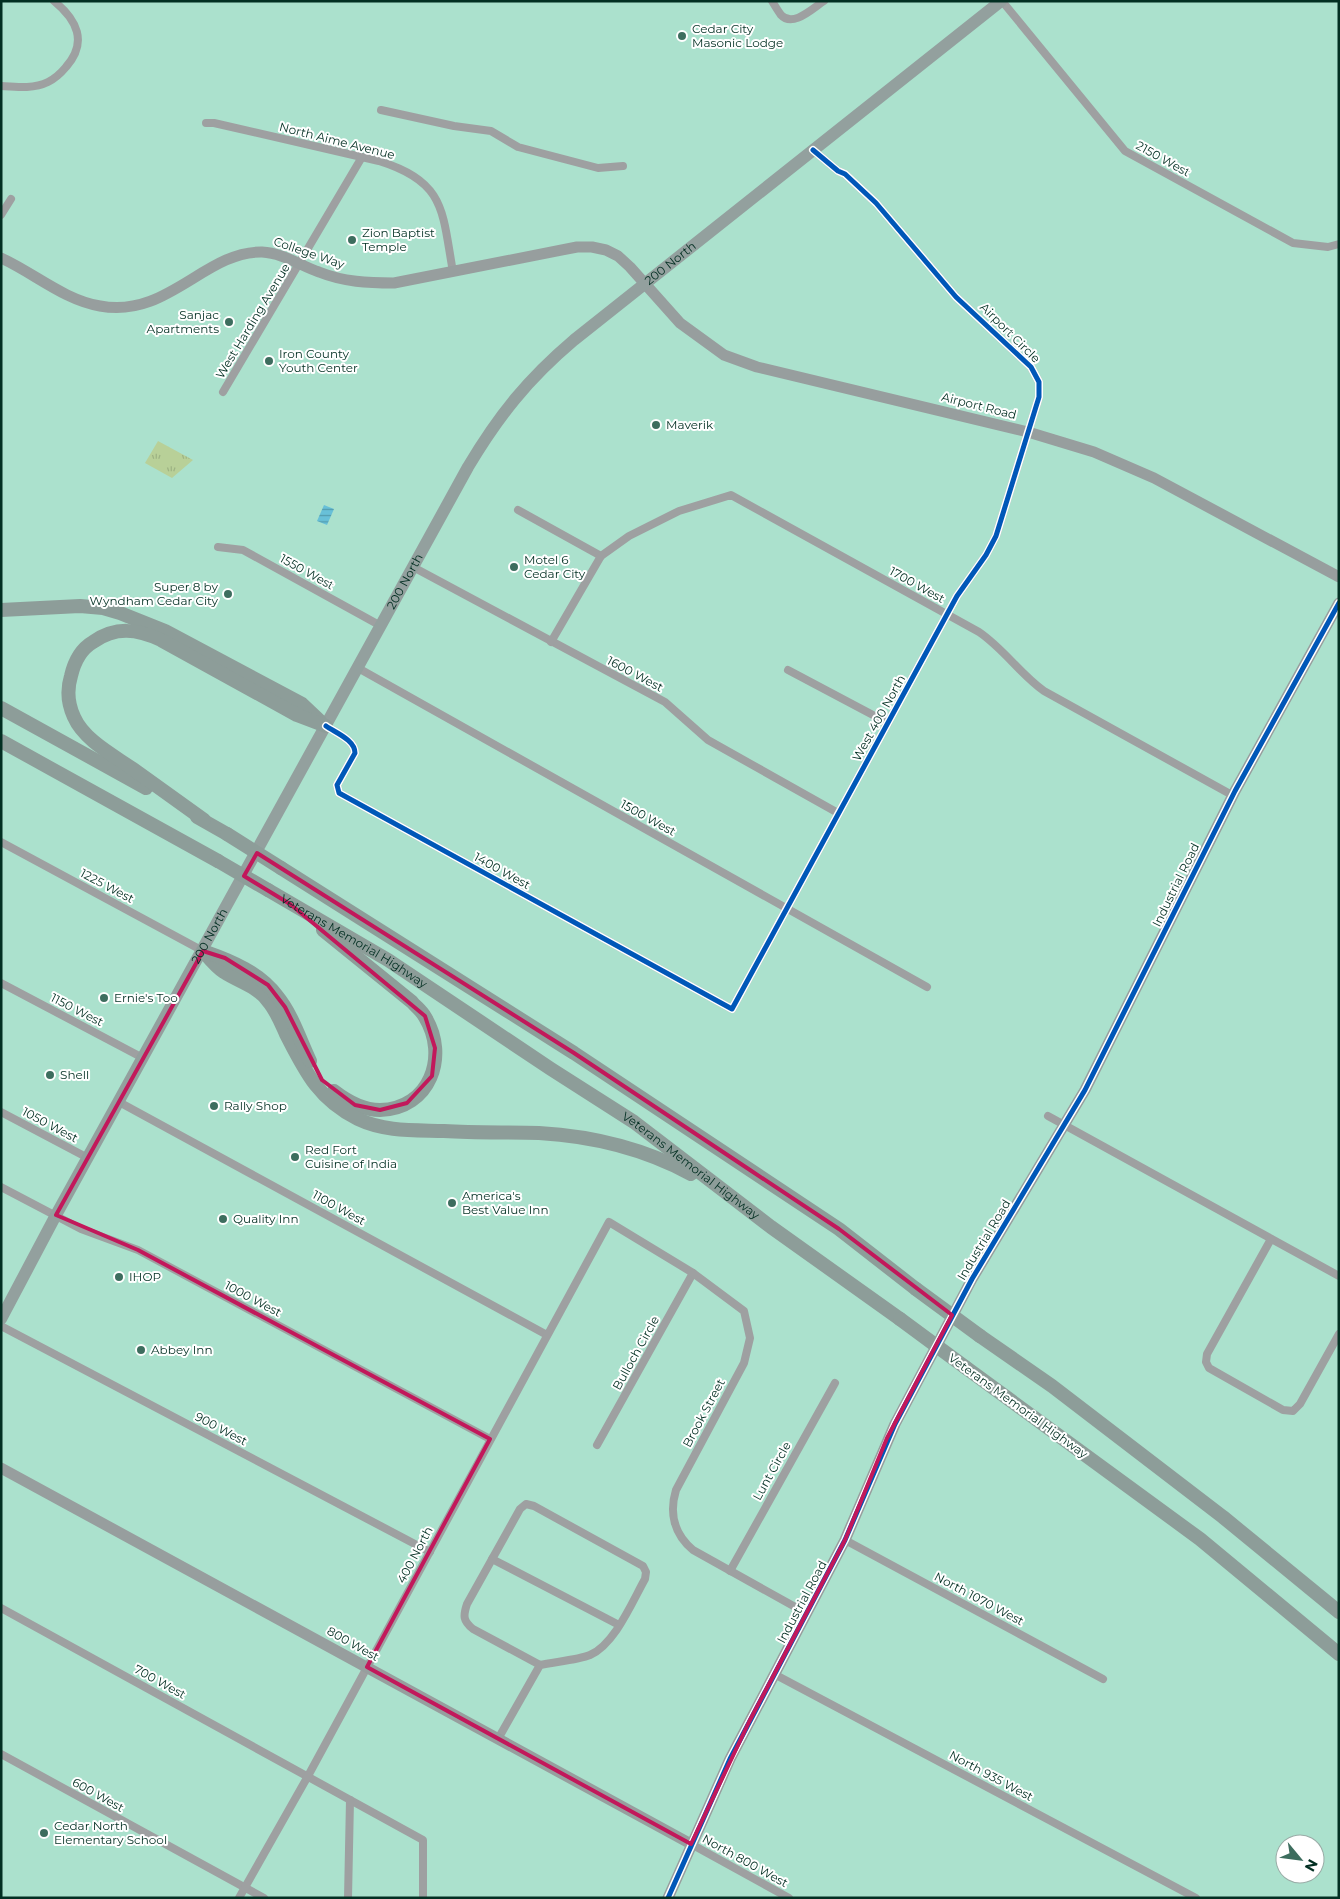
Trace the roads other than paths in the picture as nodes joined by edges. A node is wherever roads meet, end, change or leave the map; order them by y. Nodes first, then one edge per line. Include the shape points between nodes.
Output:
1 (54, 1) edge
2 (772, 1) edge
3 (824, 1) edge
4 (1002, 1) edge
5 (1, 86) edge
6 (381, 110) dead end
7 (206, 123) dead end
8 (813, 150) junction
9 (362, 157) junction
10 (623, 166) dead end
11 (10, 199) dead end
12 (1, 216) edge
13 (1339, 244) edge
14 (1, 258) edge
15 (300, 264) junction
16 (452, 272) junction
17 (644, 283) junction
18 (223, 392) dead end
19 (1028, 432) junction
20 (518, 510) dead end
21 (218, 547) dead end
22 (601, 556) junction
23 (413, 567) junction
24 (1339, 577) edge
25 (1339, 603) edge
26 (1, 610) edge
27 (947, 614) junction
28 (381, 626) junction
29 (551, 642) junction
30 (358, 668) junction
31 (788, 670) dead end
32 (1, 708) edge
33 (888, 722) junction
34 (326, 726) junction
35 (1, 741) edge
36 (1232, 796) junction
37 (838, 813) junction
38 (204, 820) junction
39 (1, 842) edge
40 (290, 904) junction
41 (785, 908) junction
42 (203, 951) junction
43 (1, 983) edge
44 (927, 987) dead end
45 (732, 1009) joint
46 (143, 1058) junction
47 (119, 1102) junction
48 (1, 1112) edge
49 (1048, 1116) dead end
50 (1064, 1126) junction
51 (88, 1158) junction
52 (1, 1187) edge
53 (56, 1215) junction
54 (609, 1222) joint
55 (771, 1227) junction
56 (1271, 1238) junction
57 (694, 1273) junction
58 (1339, 1276) edge
59 (1, 1319) edge
60 (1, 1326) edge
61 (1339, 1334) edge
62 (547, 1335) junction
63 (835, 1383) dead end
64 (490, 1439) junction
65 (597, 1445) dead end
66 (1, 1468) edge
67 (845, 1540) junction
68 (430, 1552) junction
69 (492, 1559) junction
70 (730, 1571) junction
71 (1, 1608) edge
72 (1339, 1612) edge
73 (806, 1613) junction
74 (619, 1625) junction
75 (1339, 1654) edge
76 (540, 1664) junction
77 (367, 1667) junction
78 (774, 1674) junction
79 (1103, 1679) dead end
80 (498, 1739) junction
81 (1, 1754) edge
82 (308, 1776) junction
83 (350, 1800) junction
84 (691, 1844) junction
85 (244, 1887) junction
86 (239, 1898) edge
87 (264, 1898) edge
88 (348, 1898) edge
89 (423, 1898) edge
90 (668, 1898) edge
91 (789, 1898) edge
92 (1196, 1898) edge

1 - 5 street via 73,22 78,33 78,47 72,60 48,82 32,86
2 - 3 street via 782,16 790,20
4 - 8 main road, 200 North
4 - 13 street, 2150 West via 1125,151 1293,243 1328,247
6 - 10 street via 491,131 518,147 598,168
7 - 9 street, North Aime Avenue
8 - 17 main road, 200 North
8 - 19 street, Airport Circle via 876,204 956,297 1031,367 1039,382 1039,397
9 - 15 street, West Harding Avenue
9 - 16 street, North Aime Avenue via 416,176 432,192 444,222
11 - 12 street
14 - 15 street, College Way via 76,299 124,308 162,297 223,262 244,254 264,252
15 - 16 street, College Way via 342,280 367,283 394,283
15 - 18 street, West Harding Avenue
16 - 17 street, College Way via 577,247 592,247 618,256
17 - 19 street, Airport Road via 680,323 724,355 757,367
17 - 23 main road, 200 North via 552,359 506,407 468,467
19 - 24 street, Airport Road via 1094,452 1154,478
19 - 27 street, West 400 North via 996,536
20 - 22 street
21 - 28 street, 1550 West via 243,550
22 - 27 street, 1700 West via 629,536 679,511 731,495
22 - 29 street, 1700 West
23 - 28 main road, 200 North
23 - 29 street, 1600 West
25 - 36 street, Industrial Road
26 - 34 highway via 80,606 120,613 165,631 302,704
27 - 33 street, West 400 North
27 - 36 street, 1700 West via 985,636 1044,691
28 - 30 main road, 200 North
29 - 37 street, 1600 West via 665,702 708,740
30 - 34 main road, 200 North
30 - 41 street, 1500 West
31 - 33 street
32 - 38 highway, Veterans Memorial Highway
33 - 37 street, West 400 North
34 - 38 highway via 297,714 143,632 119,631 89,644 79,655 69,683 70,708 79,726 110,753
34 - 42 main road, 200 North
34 - 45 street, 1400 West via 355,747 355,753 337,785 339,794
35 - 40 highway, Veterans Memorial Highway, bridge
36 - 50 street, Industrial Road
37 - 41 street, West 400 North
38 - 72 highway, Veterans Memorial Highway, bridge via 574,1053 838,1229 1052,1386 1223,1517
39 - 42 street, 1225 West
40 - 42 highway via 425,1016 433,1037 435,1061 432,1076 425,1088 407,1103 380,1110 367,1108 331,1089 313,1067 285,1006 268,985 225,958
40 - 55 highway, Veterans Memorial Highway via 388,960 634,1122
41 - 44 street, 1500 West
41 - 45 street, West 400 North
42 - 46 main road, 200 North
42 - 55 highway via 223,972 262,994 276,1013 305,1072 323,1094 359,1119 406,1130 570,1136 633,1150 678,1167
43 - 46 street, 1150 West
46 - 47 main road, 200 North
47 - 51 main road, 200 North
47 - 62 street, 1100 West
48 - 51 street, 1050 West
49 - 50 street
50 - 56 street
50 - 67 street, Industrial Road via 972,1279 927,1362 888,1438
51 - 53 main road, 200 North
52 - 53 street, 1000 West
53 - 59 main road, 200 North
53 - 64 street, 1000 West via 81,1229 138,1250
54 - 57 street, Brook Street
54 - 62 street, 400 North
55 - 75 highway, Veterans Memorial Highway, bridge via 1200,1539
56 - 58 street
56 - 61 street via 1207,1354 1209,1368 1283,1410 1293,1411
57 - 65 street, Bulloch Circle
57 - 70 street, Brook Street via 744,1311 750,1338 744,1363 676,1490 672,1513 678,1533 687,1545
60 - 68 street, 900 West
62 - 64 street, 400 North
63 - 70 street, Lunt Circle
64 - 68 street, 400 North
66 - 77 street, 800 West
67 - 73 street, Industrial Road
67 - 79 street, North 1070 West
68 - 77 street, 400 North
69 - 74 street
69 - 74 street via 520,1509 526,1504 534,1506 643,1566 645,1580
69 - 76 street via 463,1617 473,1629
70 - 73 street, Brook Street
71 - 82 street, 700 West
73 - 78 street, Industrial Road
74 - 76 street via 604,1645 590,1655
76 - 80 street
77 - 80 street, 800 West
77 - 82 street, 400 North
78 - 84 street, Industrial Road
78 - 92 street, North 935 West
80 - 84 street, 800 West
81 - 85 street, 600 West
82 - 83 street, 700 West
82 - 85 street, 400 North
83 - 88 street
83 - 89 street, 700 West via 423,1840
84 - 90 street, Industrial Road
84 - 91 street, North 800 West
85 - 86 street, 400 North
85 - 87 street, 600 West

